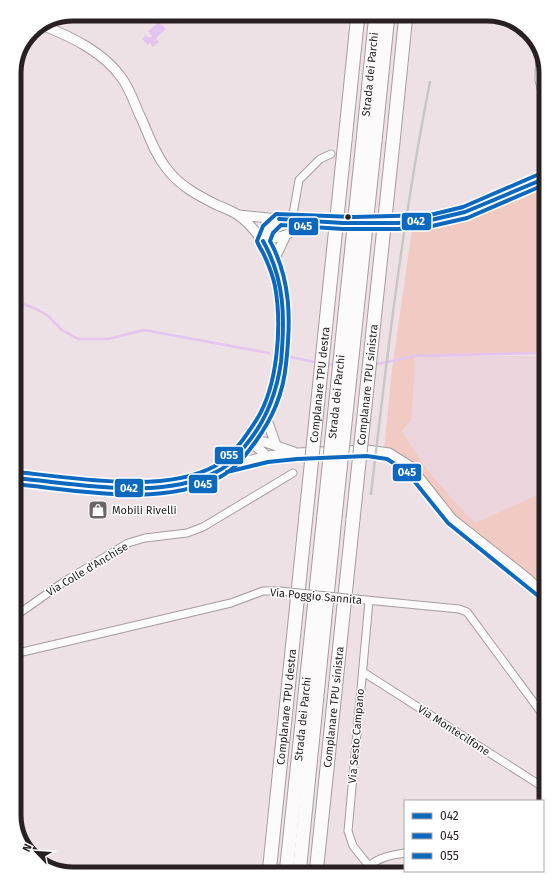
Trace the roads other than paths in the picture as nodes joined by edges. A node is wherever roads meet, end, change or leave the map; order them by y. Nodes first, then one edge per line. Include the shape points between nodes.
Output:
1 (357, 21) edge
2 (376, 21) edge
3 (387, 21) edge
4 (405, 21) edge
5 (48, 28) edge
6 (369, 141) junction
7 (332, 154) dead end
8 (539, 181) edge
9 (239, 215) junction
10 (279, 219) junction
11 (292, 220) junction
12 (306, 222) junction
13 (286, 235) junction
14 (263, 241) junction
15 (274, 260) junction
16 (266, 417) junction
17 (250, 441) junction
18 (276, 445) junction
19 (296, 453) junction
20 (267, 456) junction
21 (226, 466) junction
22 (293, 473) dead end
23 (21, 479) edge
24 (330, 516) junction
25 (539, 589) edge
26 (369, 600) junction
27 (21, 612) edge
28 (21, 652) edge
29 (362, 672) junction
30 (539, 710) edge
31 (539, 785) edge
32 (404, 853) edge
33 (369, 866) joint
34 (270, 867) edge
35 (287, 867) edge
36 (300, 867) edge
37 (317, 867) edge

1 - 34 highway, Complanare TPU destra, bridge
2 - 6 highway, Strada dei Parchi
3 - 6 highway, Strada dei Parchi
4 - 37 highway, Complanare TPU sinistra, bridge
5 - 9 street via 82,44 110,65 128,87 155,151 168,170 191,191
6 - 24 highway, Strada dei Parchi, bridge
7 - 11 street via 320,159 299,180
8 - 12 street via 473,209 440,219 392,223
9 - 10 street
9 - 14 street
10 - 11 street
10 - 14 street via 268,229
11 - 12 street
12 - 13 street
13 - 14 street
13 - 15 street
14 - 15 street
15 - 16 street via 282,291 284,329 279,381 274,401
16 - 17 street
16 - 18 street
17 - 18 street
17 - 20 street
17 - 21 street
18 - 19 street
19 - 20 street
19 - 25 street via 366,450 384,451 396,456 410,466 452,519
20 - 21 street
21 - 23 street via 200,479 158,486 97,486
22 - 27 street, Via Colle d'Anchise via 204,527 181,534 139,539 125,545 65,581
24 - 35 highway, Strada dei Parchi
24 - 36 highway, Strada dei Parchi
26 - 28 street, Via Poggio Sannita, bridge via 263,591 231,603
26 - 29 street, Via Sesto Campano
26 - 30 street, Via Poggio Sannita via 459,609 467,612
29 - 31 street, Via Montecilfone
29 - 33 street, Via Sesto Campano via 348,831 353,846
32 - 33 street via 383,857

